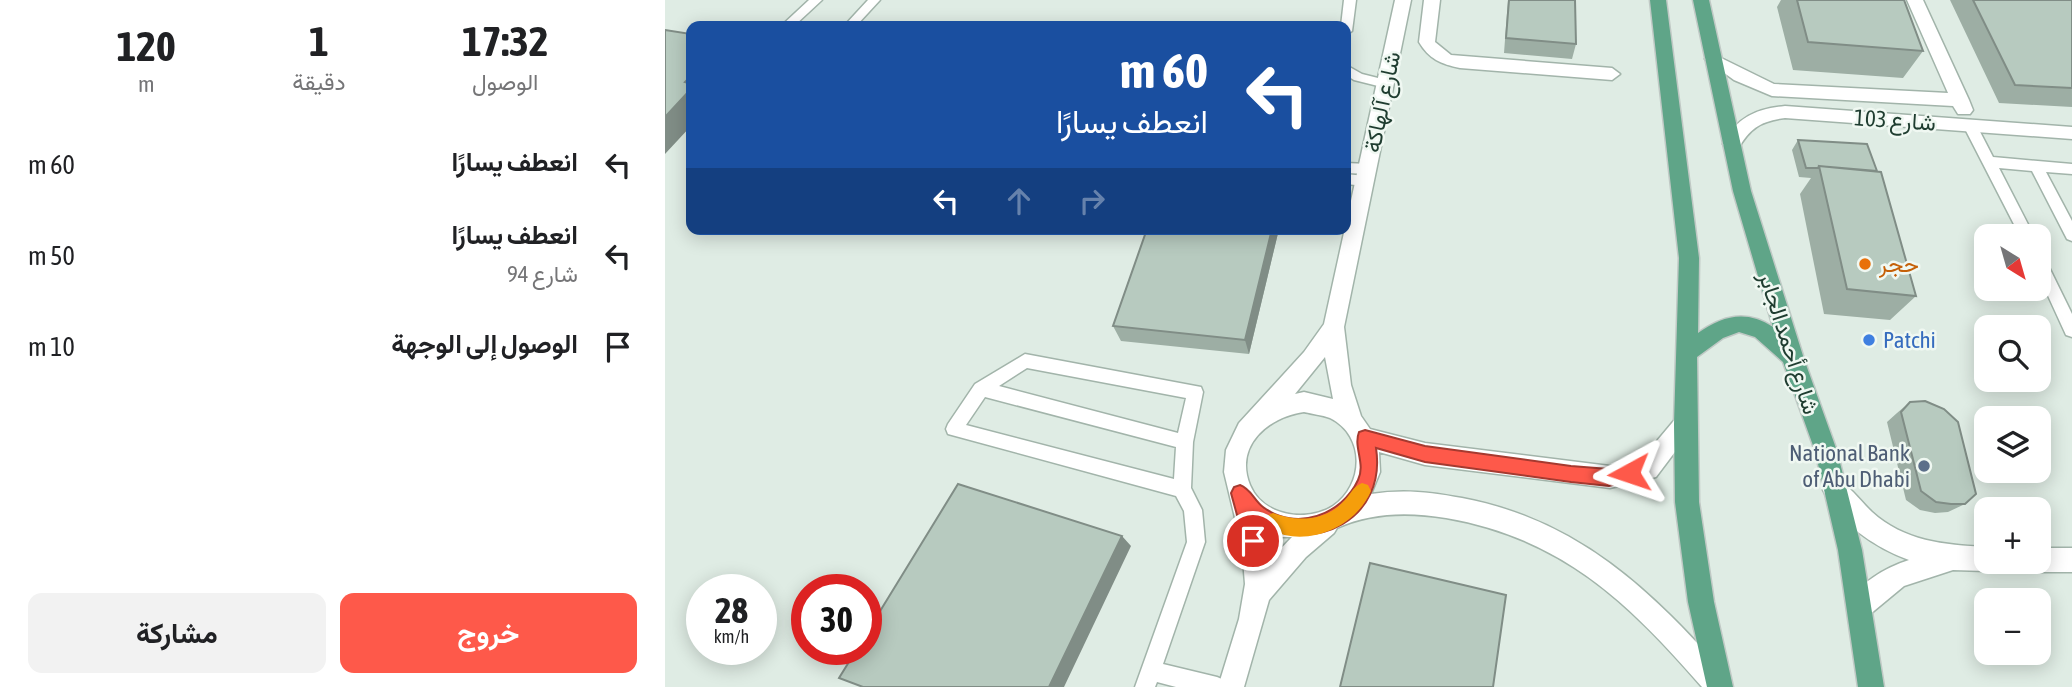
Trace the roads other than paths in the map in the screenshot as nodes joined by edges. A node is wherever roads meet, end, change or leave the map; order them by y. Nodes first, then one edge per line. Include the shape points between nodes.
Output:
1 (816, 0) edge
2 (874, 0) edge
3 (1350, 0) edge
4 (1403, 0) edge
5 (1432, 0) edge
6 (1658, 0) edge
7 (1701, 0) edge
8 (1915, 0) edge
9 (793, 21) edge
10 (855, 21) edge
11 (1347, 21) edge
12 (1713, 59) junction
13 (1351, 72) edge
14 (1612, 74) dead end
15 (1386, 84) junction
16 (1960, 100) junction
17 (1970, 125) junction
18 (2072, 133) edge
19 (1732, 144) junction
20 (1991, 162) junction
21 (2036, 166) junction
22 (2072, 169) edge
23 (1351, 170) edge
24 (1366, 175) junction
25 (1351, 178) edge
26 (2021, 224) edge
27 (2072, 235) edge
28 (2051, 286) edge
29 (1334, 327) junction
30 (2072, 330) edge
31 (1687, 354) junction
32 (1793, 359) junction
33 (981, 389) junction
34 (1351, 419) junction
35 (1255, 421) junction
36 (1685, 424) junction
37 (1365, 438) junction
38 (1185, 442) junction
39 (1182, 489) junction
40 (1835, 490) junction
41 (1240, 493) junction
42 (1340, 515) junction
43 (1949, 559) junction
44 (1974, 559) edge
45 (2051, 560) edge
46 (2072, 560) edge
47 (1257, 595) junction
48 (1860, 606) junction
49 (1148, 679) edge
50 (1217, 687) edge
51 (1231, 687) edge
52 (1719, 687) edge
53 (1871, 687) edge

1 - 9 lane
2 - 10 lane
3 - 11 lane
4 - 15 street, شارع آلهاكة
5 - 14 street via 1427,42 1442,58
6 - 31 main road via 1689,258
7 - 12 main road, شارع أحمد الجابر
8 - 16 street
12 - 16 street, شارع 103 via 1772,90
12 - 19 main road, شارع أحمد الجابر
13 - 15 lane
15 - 24 street, شارع آلهاكة
16 - 17 street
17 - 18 street, شارع 103
17 - 19 street, شارع 103 via 1775,113 1749,120
17 - 20 lane
19 - 32 main road, شارع أحمد الجابر
20 - 21 lane
20 - 26 lane
21 - 22 lane
21 - 27 lane
23 - 24 lane
24 - 25 lane
24 - 29 street, شارع آلهاكة
28 - 30 lane
29 - 34 street, شارع آلهاكة via 1334,357
29 - 35 street, شارع آلهاكة via 1286,391
31 - 32 main road via 1720,328 1742,323 1762,330
31 - 36 main road
32 - 40 main road, شارع أحمد الجابر
33 - 38 lane
33 - 38 lane via 1025,361 1195,393
33 - 39 lane via 954,429
34 - 35 street via 1329,406 1304,402 1286,404
34 - 37 street
35 - 41 street via 1238,448 1235,463
36 - 37 street via 1648,469 1609,477 1425,454
36 - 52 main road via 1687,502
37 - 42 street via 1370,468 1359,498
38 - 39 lane
39 - 49 lane via 1193,510 1196,542
40 - 43 street via 1857,517 1887,538
40 - 48 main road, شارع أحمد الجابر
41 - 42 street via 1256,513 1279,525 1306,528
41 - 47 street via 1254,547
42 - 47 street via 1304,541
42 - 52 street via 1403,501 1474,510 1522,523 1561,543 1630,593 1669,628
43 - 44 street
43 - 48 street via 1897,576
45 - 46 street
47 - 51 street
48 - 53 main road, شارع أحمد الجابر
49 - 50 lane

